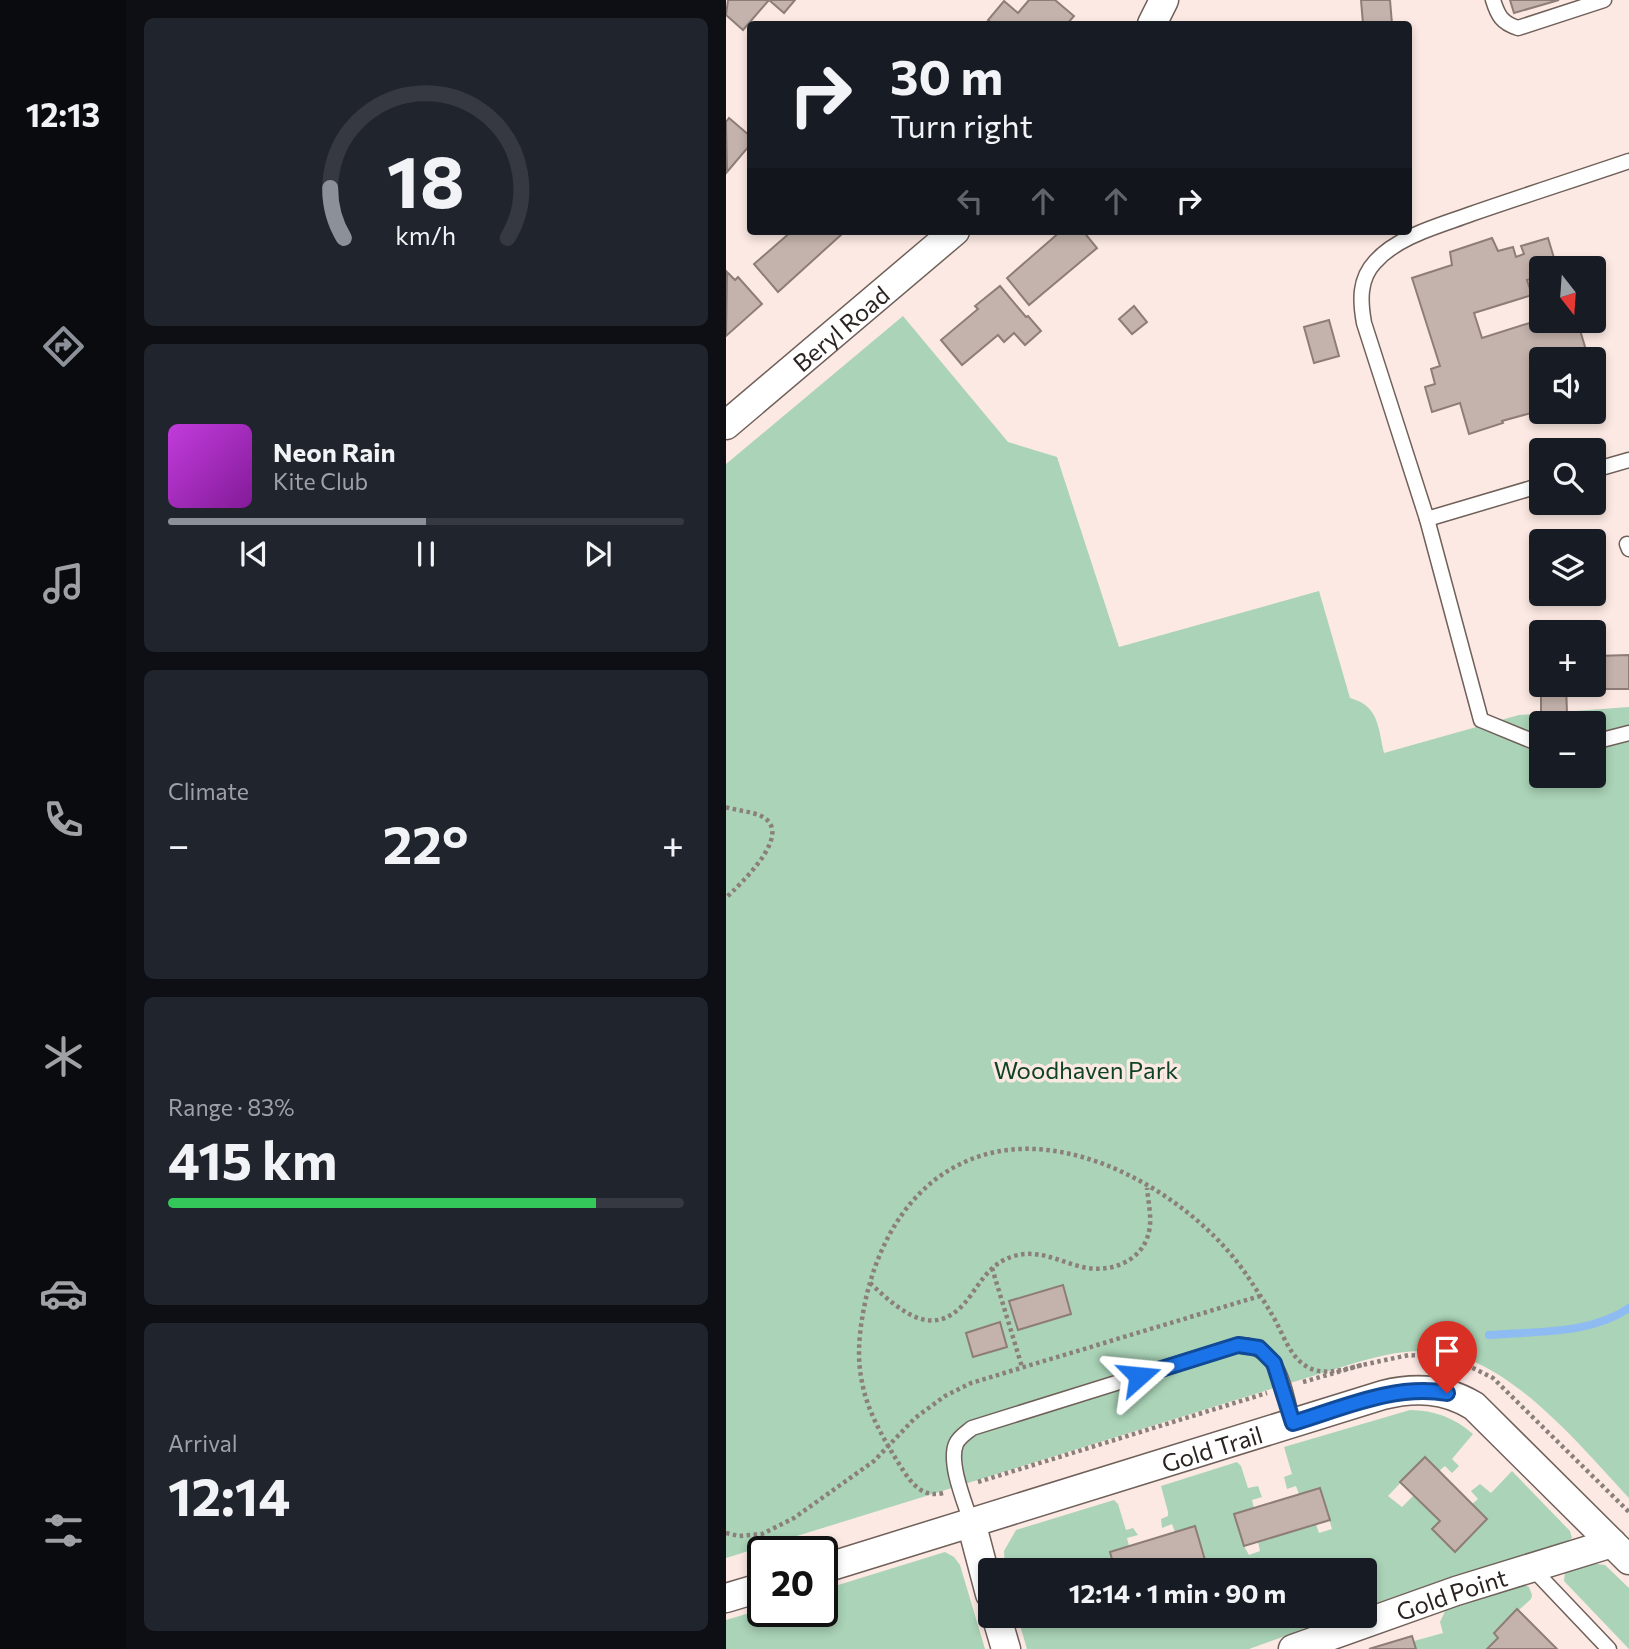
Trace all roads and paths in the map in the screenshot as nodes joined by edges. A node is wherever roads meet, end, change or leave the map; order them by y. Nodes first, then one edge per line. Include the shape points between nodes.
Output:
1 (1164, 0) edge
2 (1493, 0) edge
3 (1604, 0) edge
4 (1154, 21) edge
5 (1629, 161) edge
6 (950, 235) edge
7 (726, 425) edge
8 (1629, 460) edge
9 (1606, 467) edge
10 (1529, 489) edge
11 (1427, 519) junction
12 (1629, 733) edge
13 (1606, 739) edge
14 (1529, 740) edge
15 (726, 807) edge
16 (726, 898) edge
17 (1147, 1187) junction
18 (991, 1268) junction
19 (870, 1283) junction
20 (1362, 1365) dead end
21 (1022, 1367) dead end
22 (1293, 1423) junction
23 (931, 1495) dead end
24 (971, 1522) junction
25 (1620, 1552) edge
26 (980, 1558) edge
27 (838, 1564) edge
28 (1531, 1567) junction
29 (747, 1592) edge
30 (726, 1598) edge
31 (1000, 1628) edge
32 (1006, 1649) edge
33 (1293, 1649) edge
34 (1609, 1649) edge

1 - 4 street
2 - 3 lane via 1497,14 1518,28
5 - 11 lane via 1441,225 1398,243 1374,262 1363,284 1361,309
6 - 7 street, Beryl Road
8 - 9 lane
10 - 11 lane
11 - 14 lane via 1481,720
12 - 13 lane
15 - 16 path via 762,816 772,833 769,849
17 - 18 path via 1149,1233 1131,1259 1112,1268 1093,1269 1036,1253 1013,1256
17 - 19 path via 1116,1168 1063,1152 1029,1149 965,1161 933,1180 894,1224
17 - 20 path via 1183,1210 1233,1258 1299,1361 1322,1371
18 - 19 path via 959,1310 933,1321 904,1312
18 - 21 path
19 - 23 path via 859,1350 866,1398 903,1469 921,1492
22 - 24 street, Gold Trail
22 - 24 lane via 1274,1363 1250,1345 1238,1345 972,1428 954,1451
22 - 25 street, Gold Trail via 1399,1391 1418,1389 1459,1397 1485,1415
24 - 26 street
24 - 27 street, Gold Trail
25 - 28 street, Gold Point
28 - 33 street, Gold Point
28 - 34 lane
29 - 30 street
31 - 32 street

